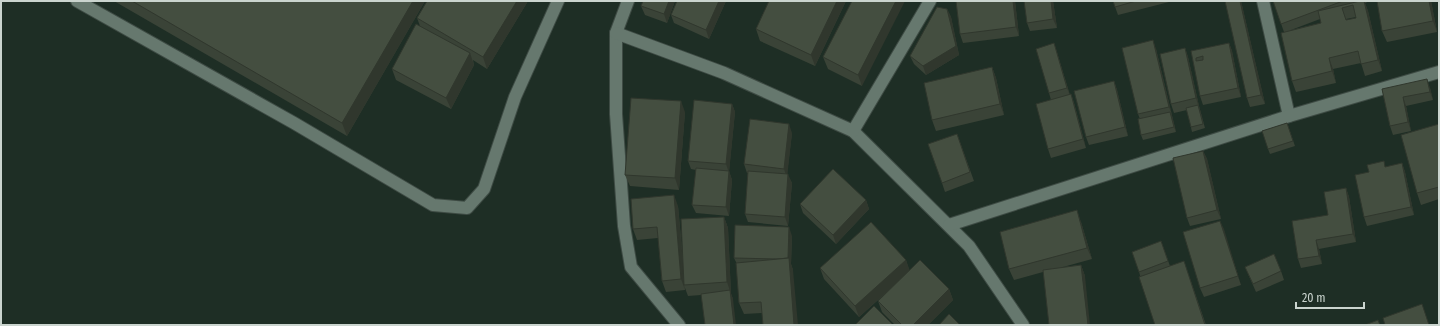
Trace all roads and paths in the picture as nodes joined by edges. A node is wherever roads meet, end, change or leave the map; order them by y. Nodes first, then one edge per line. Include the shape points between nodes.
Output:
1 (76, 1) edge
2 (558, 1) edge
3 (628, 1) edge
4 (930, 1) edge
5 (1263, 1) edge
6 (616, 33) junction
7 (1439, 72) edge
8 (1289, 116) junction
9 (853, 131) junction
10 (949, 225) junction
11 (679, 325) edge
12 (1023, 325) edge

1 - 2 street via 294,123 433,205 467,208 484,189 515,97
3 - 6 street
4 - 9 street
5 - 8 street
6 - 9 street via 724,73
6 - 11 street via 616,114 624,226 630,267
7 - 8 street
8 - 10 street
9 - 10 street
10 - 12 street via 969,246

